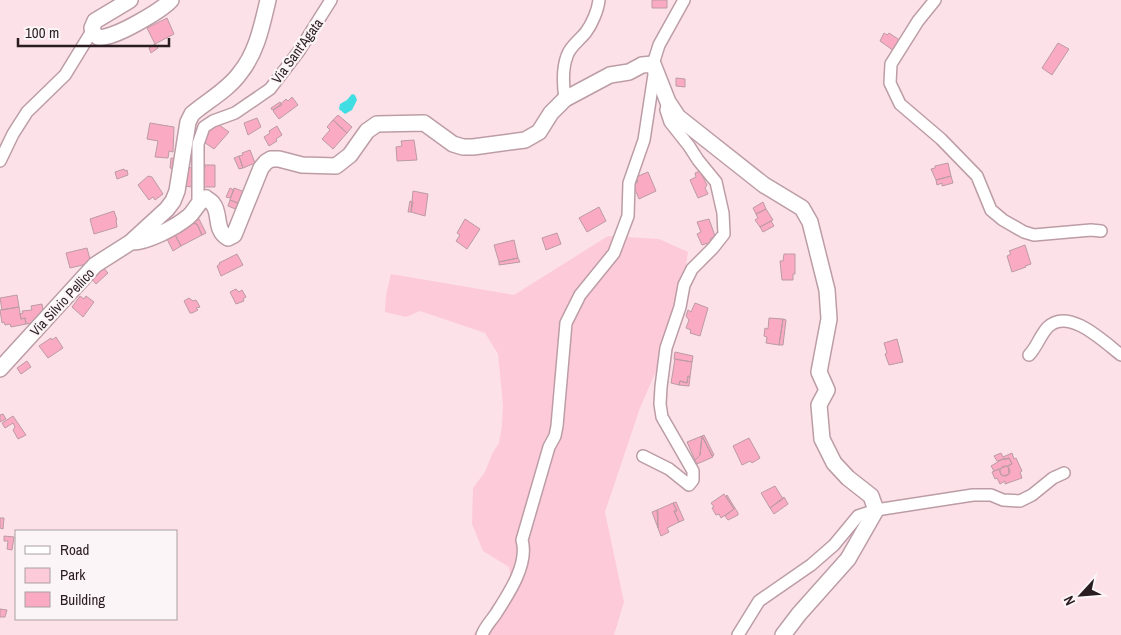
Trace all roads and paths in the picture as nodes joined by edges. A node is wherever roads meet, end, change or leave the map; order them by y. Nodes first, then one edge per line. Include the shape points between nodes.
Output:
1 (130, 0) edge
2 (171, 0) edge
3 (268, 0) edge
4 (332, 0) edge
5 (599, 0) edge
6 (684, 0) edge
7 (935, 0) edge
8 (92, 31) junction
9 (654, 66) junction
10 (565, 99) junction
11 (668, 102) junction
12 (0, 161) edge
13 (198, 202) junction
14 (1101, 231) dead end
15 (131, 242) junction
16 (1029, 355) dead end
17 (1121, 355) edge
18 (0, 369) edge
19 (643, 456) dead end
20 (1064, 473) dead end
21 (876, 510) junction
22 (482, 635) edge
23 (738, 635) edge
24 (783, 635) edge

1 - 8 street via 94,21
2 - 8 street via 156,13 119,31 100,37
3 - 15 street via 258,40 240,74 192,114 188,122 174,200
4 - 13 street, Via Sant'Agata via 270,89 235,113 204,128 198,144
5 - 10 street via 587,31 567,56 563,84
6 - 9 street via 659,45
7 - 14 street via 891,64 890,83 900,104 941,139 976,176 990,210 1003,220 1034,235
8 - 12 street via 65,75 27,112
9 - 10 street via 642,65 629,72 610,75
9 - 11 street
9 - 22 street via 644,140 629,183 628,216 614,253 580,295 566,323 557,426 522,540 524,547 520,567 506,599
10 - 13 street via 539,132 525,140 463,147 453,144 424,123 377,124 336,166 302,165 271,159 261,168 236,231 228,238 220,230 214,204 206,198
11 - 19 street via 666,110 670,122 716,182 724,234 692,269 684,285 666,348 661,386 662,417 693,471 693,480 689,485 669,469
11 - 21 street via 678,117 744,171 802,208 810,222 827,290 829,319 819,372 827,390 819,405 822,439 834,463 871,496
13 - 15 street via 188,217 151,239
15 - 18 street, Via Silvio Pellico via 95,266
16 - 17 street via 1045,330 1054,322 1064,320 1091,332
20 - 21 street via 1020,501 973,495
21 - 23 street via 858,516 834,545 811,565 759,601
21 - 24 street via 848,559

